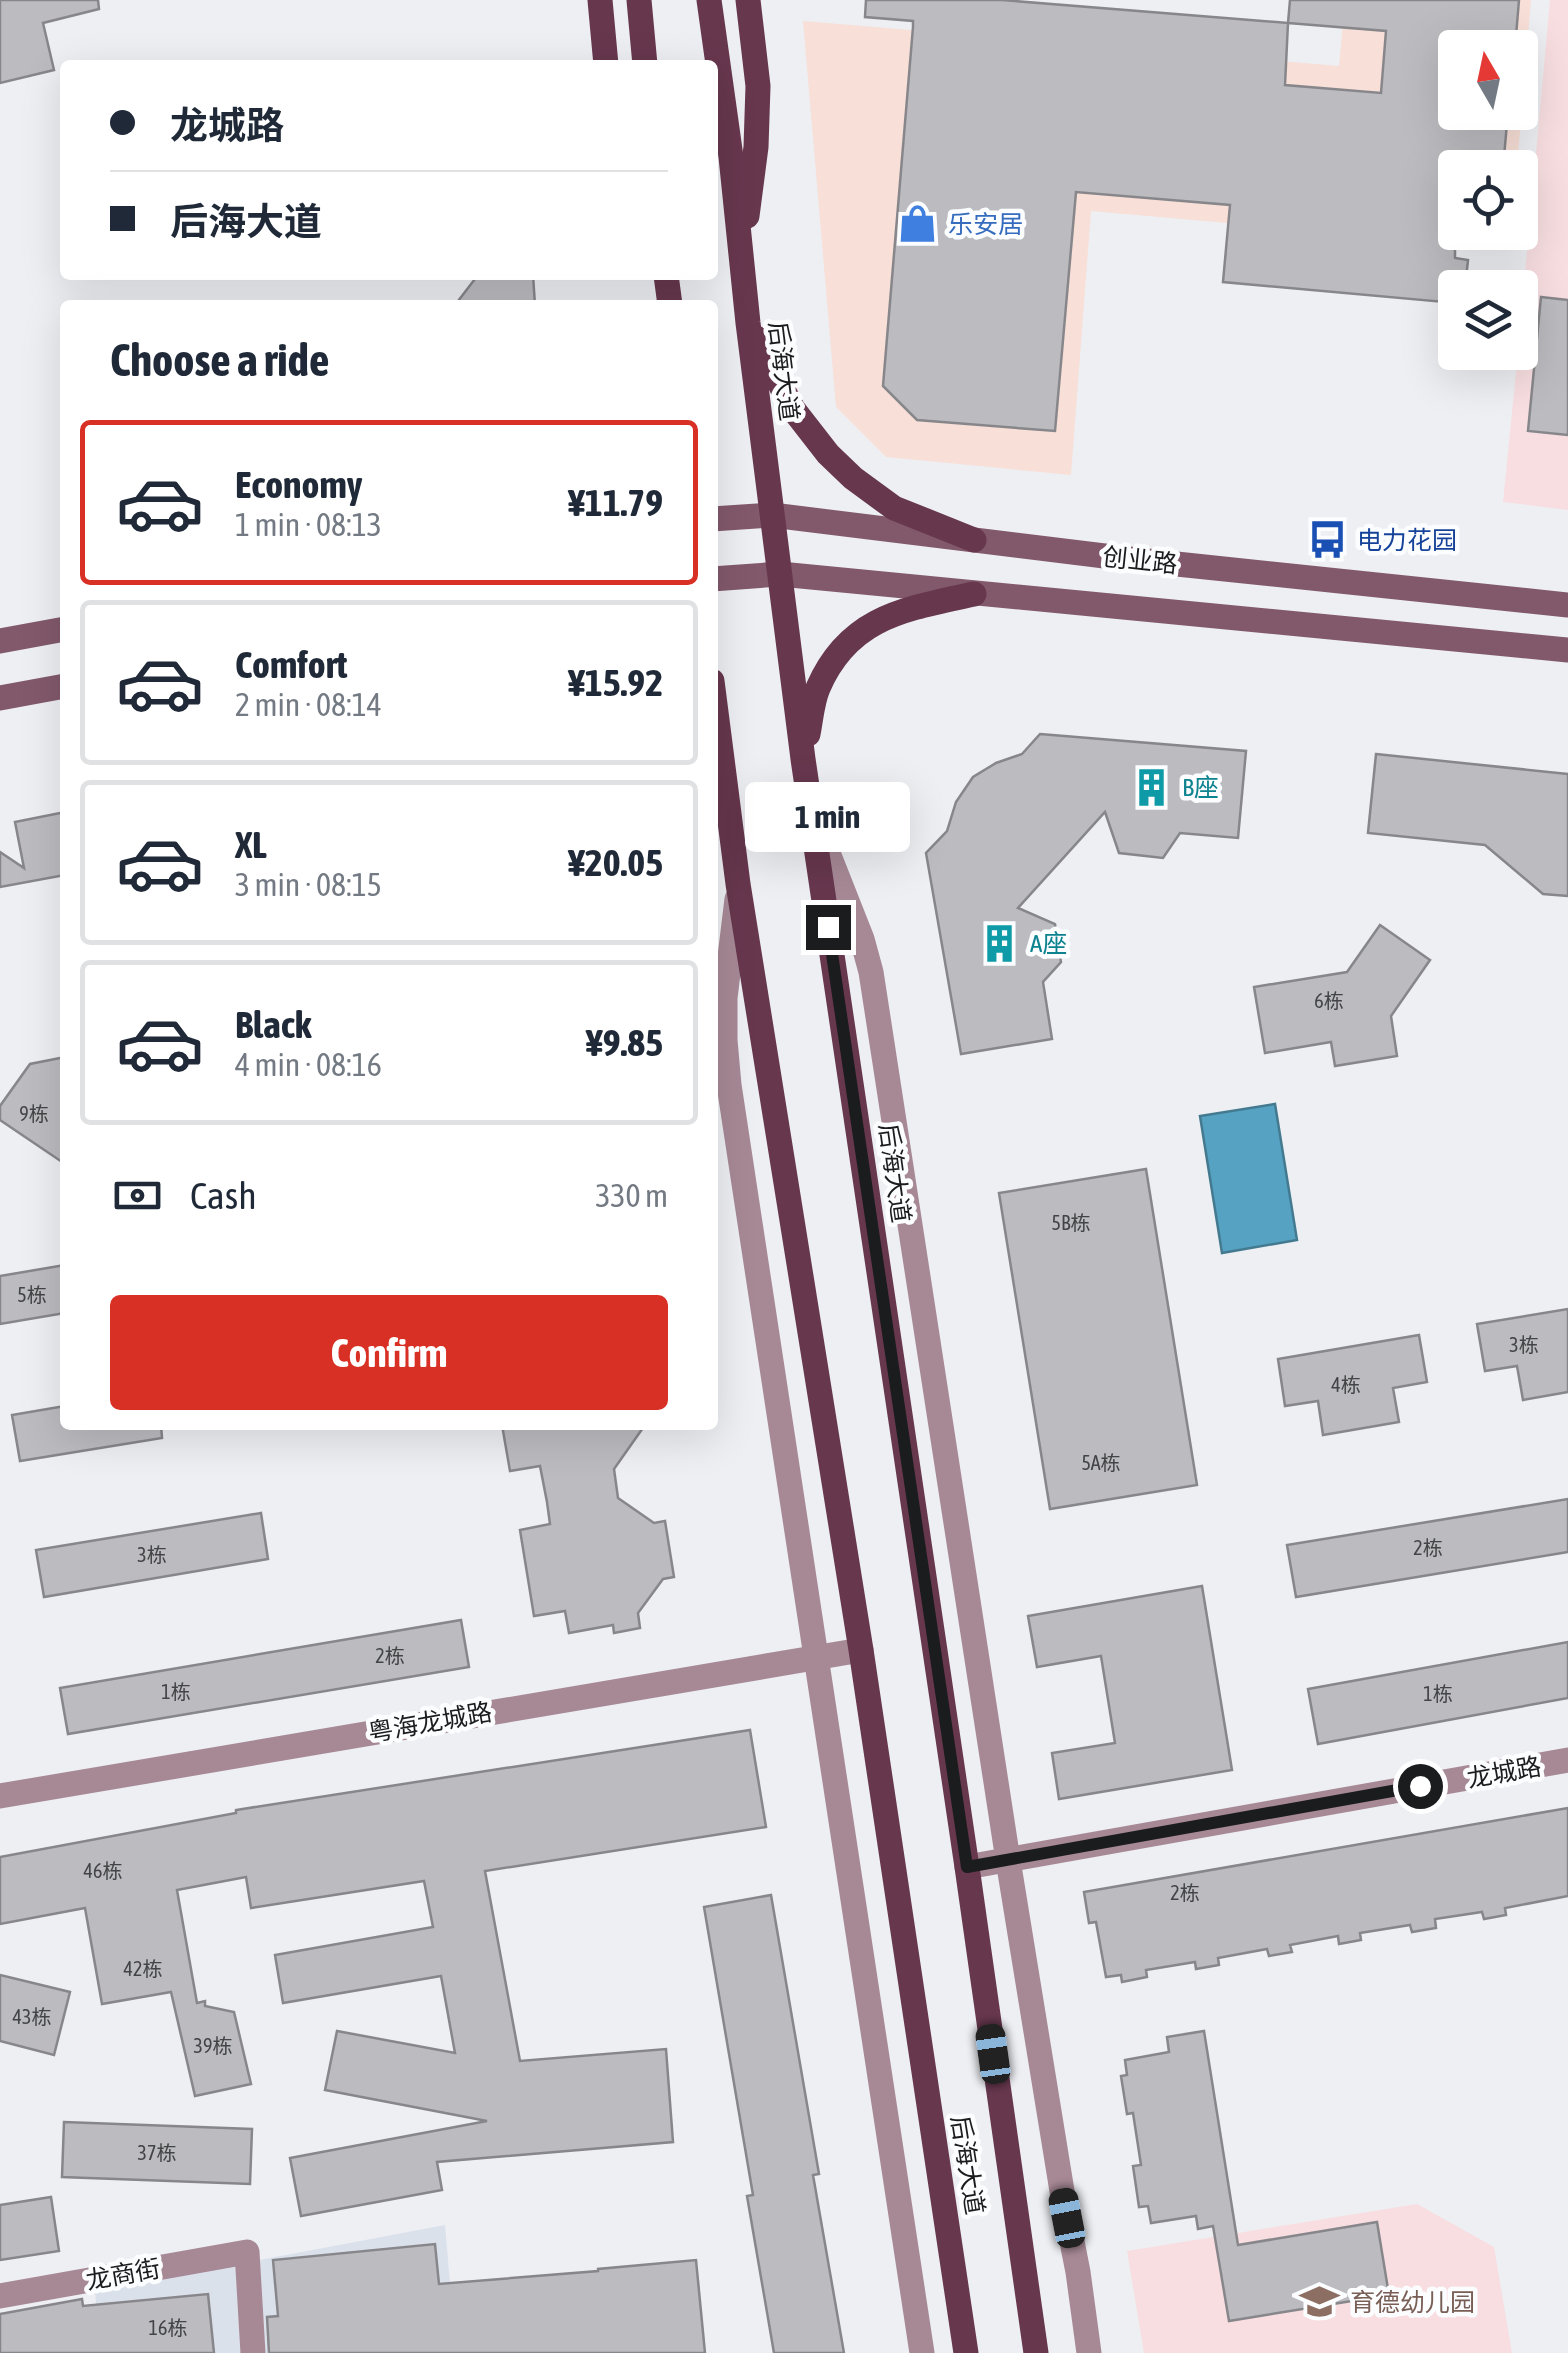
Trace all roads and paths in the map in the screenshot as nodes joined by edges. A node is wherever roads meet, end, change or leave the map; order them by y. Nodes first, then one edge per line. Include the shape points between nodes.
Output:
1 (600, 0) edge
2 (639, 0) edge
3 (709, 0) edge
4 (748, 0) edge
5 (606, 60) edge
6 (645, 60) edge
7 (718, 60) edge
8 (718, 61) edge
9 (742, 261) junction
10 (748, 322) junction
11 (772, 516) junction
12 (718, 519) edge
13 (974, 540) junction
14 (780, 574) junction
15 (718, 579) edge
16 (974, 594) junction
17 (1568, 605) edge
18 (60, 630) edge
19 (0, 641) edge
20 (1568, 650) edge
21 (60, 687) edge
22 (0, 698) edge
23 (718, 751) edge
24 (803, 759) junction
25 (811, 810) junction
26 (738, 884) junction
27 (861, 1650) junction
28 (818, 1657) junction
29 (1568, 1760) edge
30 (0, 1796) edge
31 (1008, 1860) junction
32 (967, 1867) junction
33 (0, 2296) edge
34 (253, 2353) edge
35 (922, 2353) edge
36 (966, 2353) edge
37 (1036, 2353) edge
38 (1089, 2353) edge

1 - 5 main road
2 - 6 main road
3 - 7 main road, 后海大道
4 - 9 main road via 758,120
8 - 9 main road, 后海大道
9 - 10 main road, 后海大道
10 - 11 main road, 后海大道
10 - 13 main road via 792,409 828,454 894,508
11 - 12 main road, 创业路
11 - 13 main road, 创业路
11 - 14 main road, 后海大道
13 - 17 main road, 创业路
14 - 15 main road, 创业路
14 - 16 main road, 创业路
14 - 24 main road, 后海大道
16 - 20 main road, 创业路
16 - 24 main road via 903,610 845,644 816,691
18 - 19 main road
21 - 22 main road
23 - 26 main road, 后海大道
24 - 25 main road, 后海大道
25 - 31 street via 871,972
25 - 32 main road, 后海大道
26 - 27 main road, 后海大道
26 - 28 street via 724,1040
27 - 28 street, 粤海龙城路
27 - 36 main road, 后海大道
28 - 30 street, 粤海龙城路
28 - 35 street
29 - 31 street, 龙城路
31 - 32 street, 龙城路
31 - 38 street
32 - 37 main road, 后海大道
33 - 34 street, 龙商街 via 247,2252

